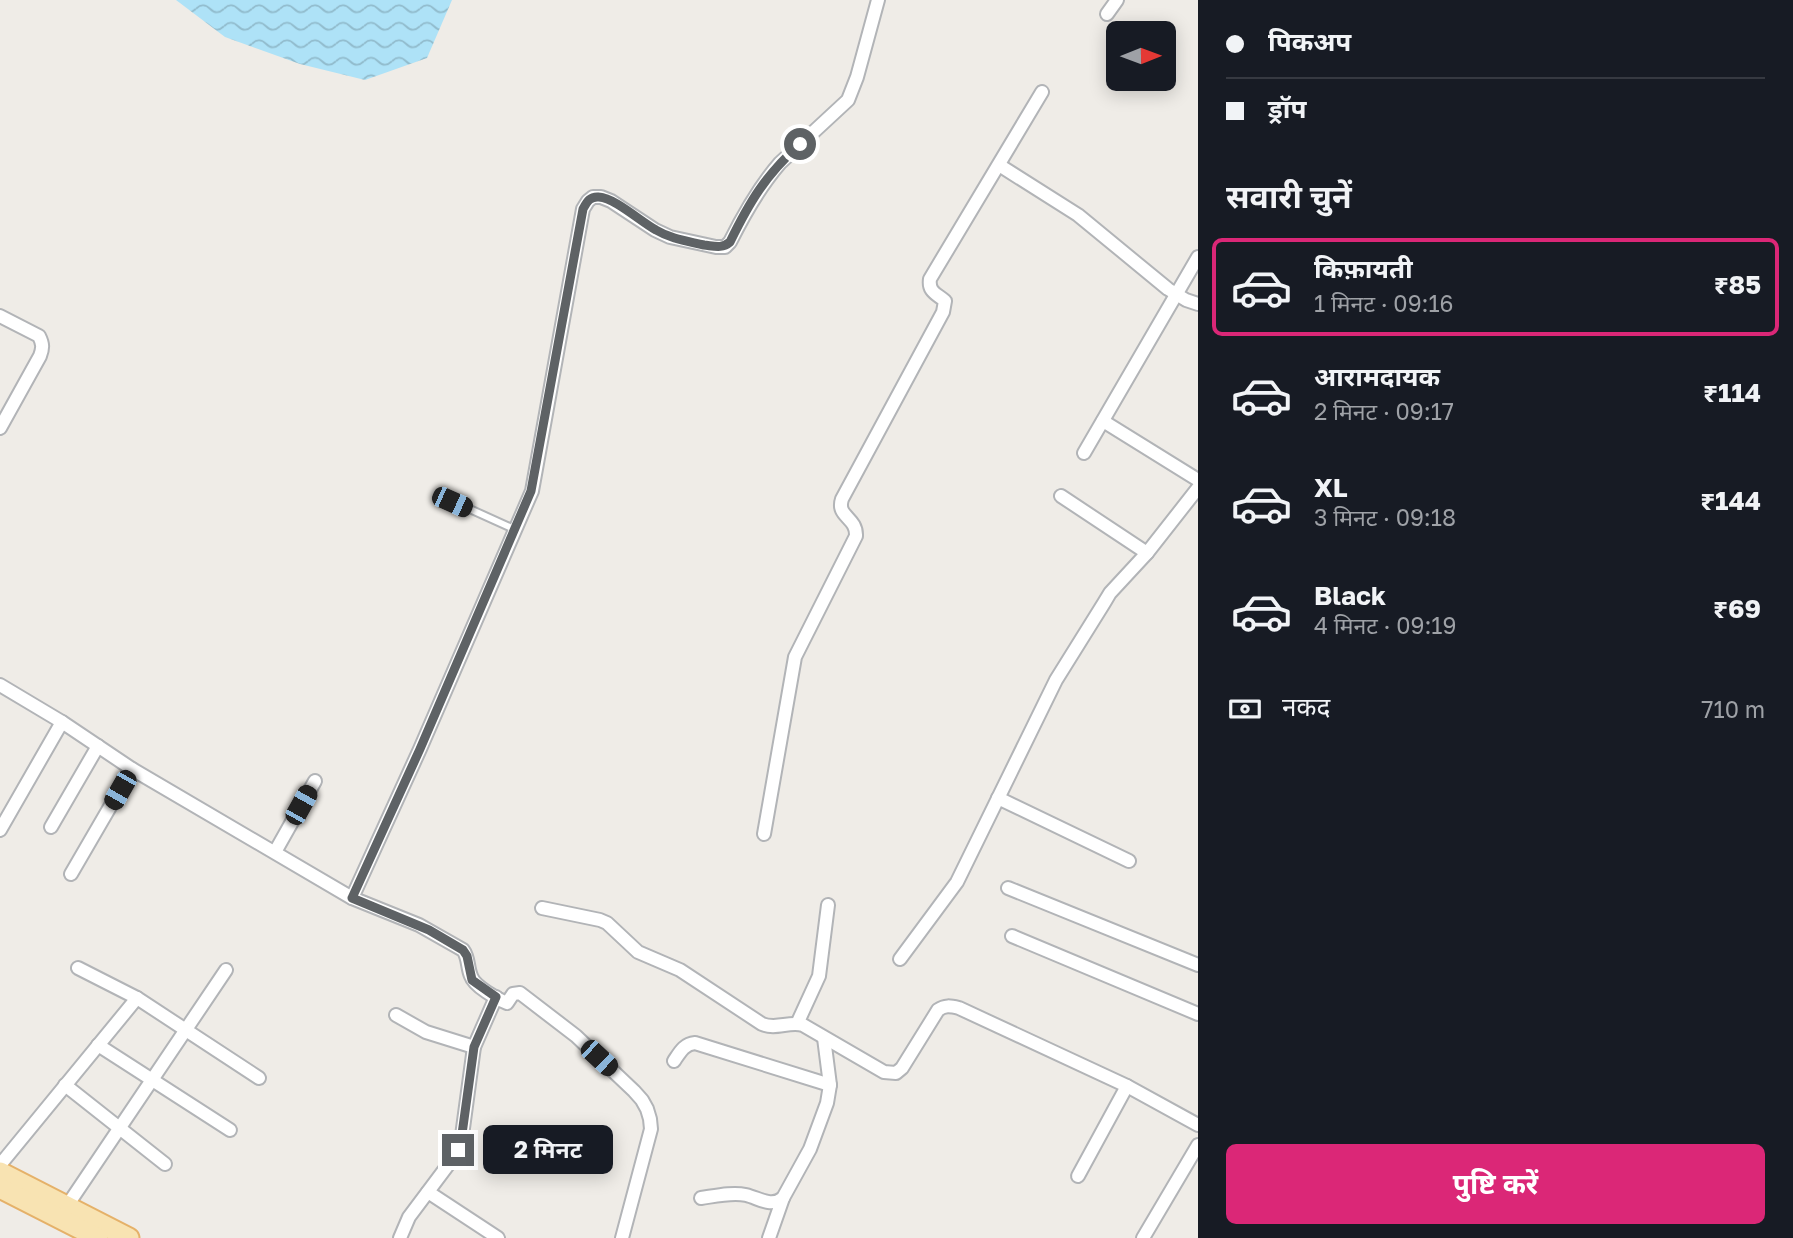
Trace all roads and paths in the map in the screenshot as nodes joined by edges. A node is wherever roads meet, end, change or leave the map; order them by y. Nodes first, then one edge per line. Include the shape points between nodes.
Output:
1 (878, 0) edge
2 (1118, 0) edge
3 (1107, 14) dead end
4 (1042, 92) dead end
5 (999, 164) junction
6 (1198, 257) edge
7 (1177, 294) junction
8 (1198, 304) edge
9 (0, 316) edge
10 (1103, 421) junction
11 (0, 428) edge
12 (1084, 453) dead end
13 (1198, 480) edge
14 (1198, 488) edge
15 (1061, 496) dead end
16 (452, 502) dead end
17 (515, 530) junction
18 (1147, 553) junction
19 (0, 685) edge
20 (62, 722) junction
21 (98, 746) junction
22 (132, 769) junction
23 (315, 781) dead end
24 (998, 798) junction
25 (51, 827) dead end
26 (0, 830) edge
27 (764, 834) dead end
28 (275, 852) junction
29 (1129, 861) dead end
30 (71, 874) dead end
31 (1007, 888) dead end
32 (352, 898) junction
33 (828, 905) dead end
34 (542, 908) dead end
35 (1012, 936) dead end
36 (900, 959) dead end
37 (1198, 965) edge
38 (78, 968) dead end
39 (226, 970) dead end
40 (496, 997) junction
41 (136, 998) junction
42 (396, 1014) dead end
43 (1198, 1014) edge
44 (797, 1024) junction
45 (185, 1031) junction
46 (824, 1038) junction
47 (98, 1045) junction
48 (474, 1047) junction
49 (674, 1061) dead end
50 (259, 1078) dead end
51 (152, 1080) junction
52 (65, 1085) junction
53 (830, 1085) junction
54 (1127, 1086) junction
55 (1198, 1125) edge
56 (119, 1129) junction
57 (230, 1129) dead end
58 (1198, 1144) edge
59 (165, 1164) dead end
60 (0, 1165) edge
61 (0, 1172) edge
62 (1078, 1176) dead end
63 (0, 1188) edge
64 (428, 1192) junction
65 (701, 1198) dead end
66 (783, 1198) junction
67 (67, 1206) junction
68 (98, 1238) edge
69 (129, 1238) edge
70 (400, 1238) edge
71 (498, 1238) edge
72 (622, 1238) edge
73 (769, 1238) edge
74 (1143, 1238) edge

1 - 17 street via 848,100 770,174 725,247 670,237 611,201 601,197 588,201 531,491
2 - 3 street
4 - 5 street
5 - 7 street via 1078,215
5 - 27 street via 930,279 932,292 945,301 943,312 840,505 856,536 795,657
6 - 7 street
7 - 8 street
7 - 10 street
9 - 11 street via 39,336 43,349
10 - 12 street
10 - 13 street
14 - 18 street
15 - 18 street
16 - 17 lane
17 - 32 street
18 - 24 street via 1110,593 1056,680
19 - 20 street
20 - 21 street
20 - 26 street
21 - 22 street
21 - 25 street
22 - 28 street
22 - 30 street
23 - 28 street
24 - 29 street
24 - 36 street via 957,882
28 - 32 street
31 - 37 street
32 - 40 street via 429,930 463,950 472,980
33 - 44 street via 820,976
34 - 44 street via 607,923 638,952 680,970 768,1027
35 - 43 street
38 - 41 street
39 - 45 street
40 - 48 street
40 - 72 street via 507,1003 520,993 576,1036 642,1100 650,1119 649,1138
41 - 45 street
41 - 47 street
42 - 48 street via 426,1031
44 - 46 street
45 - 50 street
45 - 51 street
46 - 53 street
46 - 54 street via 884,1072 896,1073 938,1010 951,1006
47 - 51 street
47 - 52 street
48 - 64 street via 461,1143
49 - 53 street via 684,1047 695,1043
51 - 56 street
51 - 57 street
52 - 56 street
52 - 60 street
53 - 66 street via 810,1149
54 - 55 street
54 - 62 street
56 - 59 street
56 - 67 street
58 - 74 street
61 - 67 main road
63 - 68 main road
64 - 70 street
64 - 71 street
65 - 66 street via 739,1194 772,1203
66 - 73 street
67 - 69 main road

